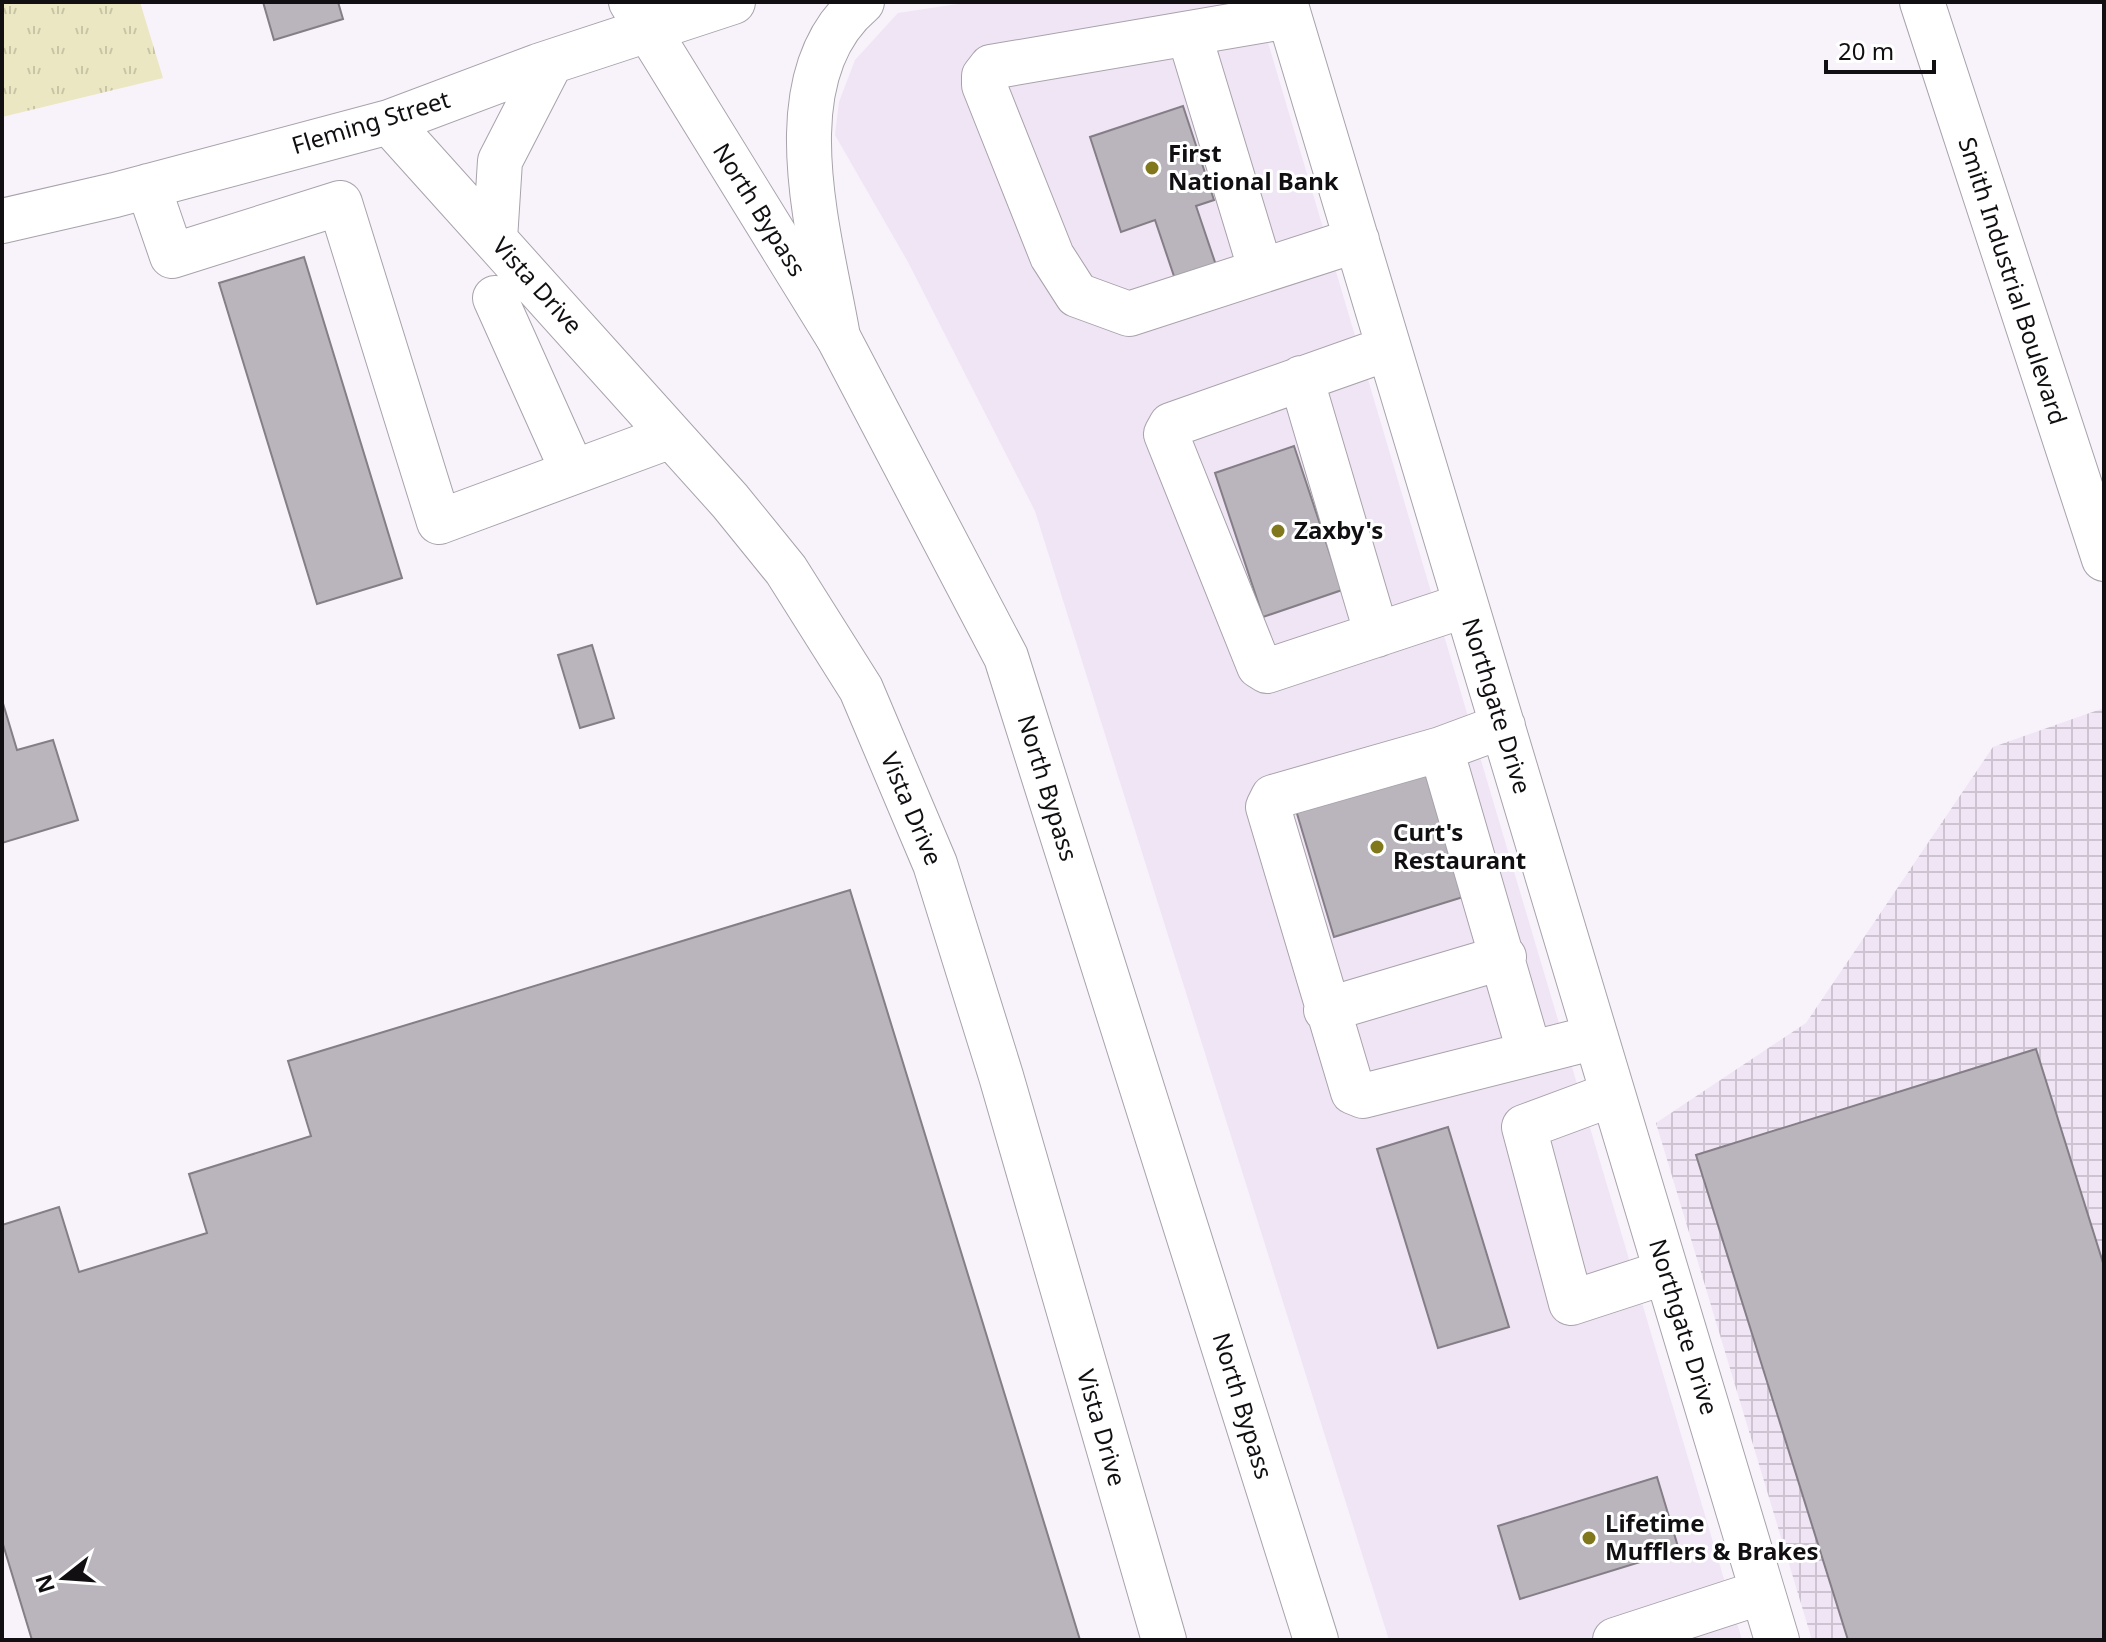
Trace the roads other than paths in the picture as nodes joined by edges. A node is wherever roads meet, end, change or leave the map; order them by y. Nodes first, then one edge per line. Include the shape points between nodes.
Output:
1 (733, 2) edge
2 (862, 2) edge
3 (1922, 2) edge
4 (1287, 9) edge
5 (639, 17) edge
6 (1189, 34) junction
7 (551, 62) junction
8 (389, 122) junction
9 (148, 186) junction
10 (2, 221) edge
11 (495, 239) junction
12 (1357, 240) junction
13 (1261, 271) junction
14 (495, 298) dead end
15 (839, 339) junction
16 (1389, 348) junction
17 (1301, 378) junction
18 (671, 436) junction
19 (573, 472) junction
20 (2104, 559) edge
21 (1466, 605) junction
22 (1377, 635) junction
23 (1503, 726) junction
24 (1441, 749) junction
25 (1504, 957) junction
26 (1326, 1010) junction
27 (1596, 1037) junction
28 (1529, 1051) junction
29 (1613, 1094) junction
30 (1666, 1272) junction
31 (1762, 1592) junction
32 (1164, 1640) edge
33 (1316, 1640) edge
34 (1615, 1640) edge
35 (1777, 1640) edge

1 - 5 main road, Fleming Street
2 - 15 main road via 842,18 819,66 809,108 810,174
3 - 20 main road, Smith Industrial Boulevard
4 - 6 main road
4 - 12 main road, Northgate Drive
5 - 7 main road, Fleming Street
5 - 15 main road, North Bypass
6 - 13 main road
6 - 13 main road via 991,67 984,85 1052,256 1077,295 1129,314
7 - 8 main road, Fleming Street
7 - 11 main road via 500,161
8 - 9 main road, Fleming Street
8 - 11 main road, Vista Drive
9 - 10 main road, Fleming Street
9 - 19 main road via 172,256 340,203 439,522
11 - 18 main road, Vista Drive
12 - 13 main road
12 - 16 main road, Northgate Drive
14 - 19 main road
15 - 33 main road, North Bypass via 1006,657
16 - 17 main road
16 - 21 main road, Northgate Drive
17 - 22 main road
17 - 22 main road via 1171,425 1166,434 1259,666 1267,671
18 - 19 main road
18 - 32 main road, Vista Drive via 786,570 861,689 935,864
21 - 22 main road
21 - 23 main road, Northgate Drive
23 - 24 main road
23 - 27 main road, Northgate Drive
24 - 25 main road
24 - 26 main road via 1269,802
25 - 26 main road
25 - 28 main road
26 - 28 main road via 1353,1092 1363,1096
27 - 28 main road
27 - 29 main road, Northgate Drive
29 - 30 main road, Northgate Drive
29 - 30 main road via 1524,1127 1571,1303
30 - 31 main road, Northgate Drive
31 - 34 main road
31 - 35 main road, Northgate Drive

